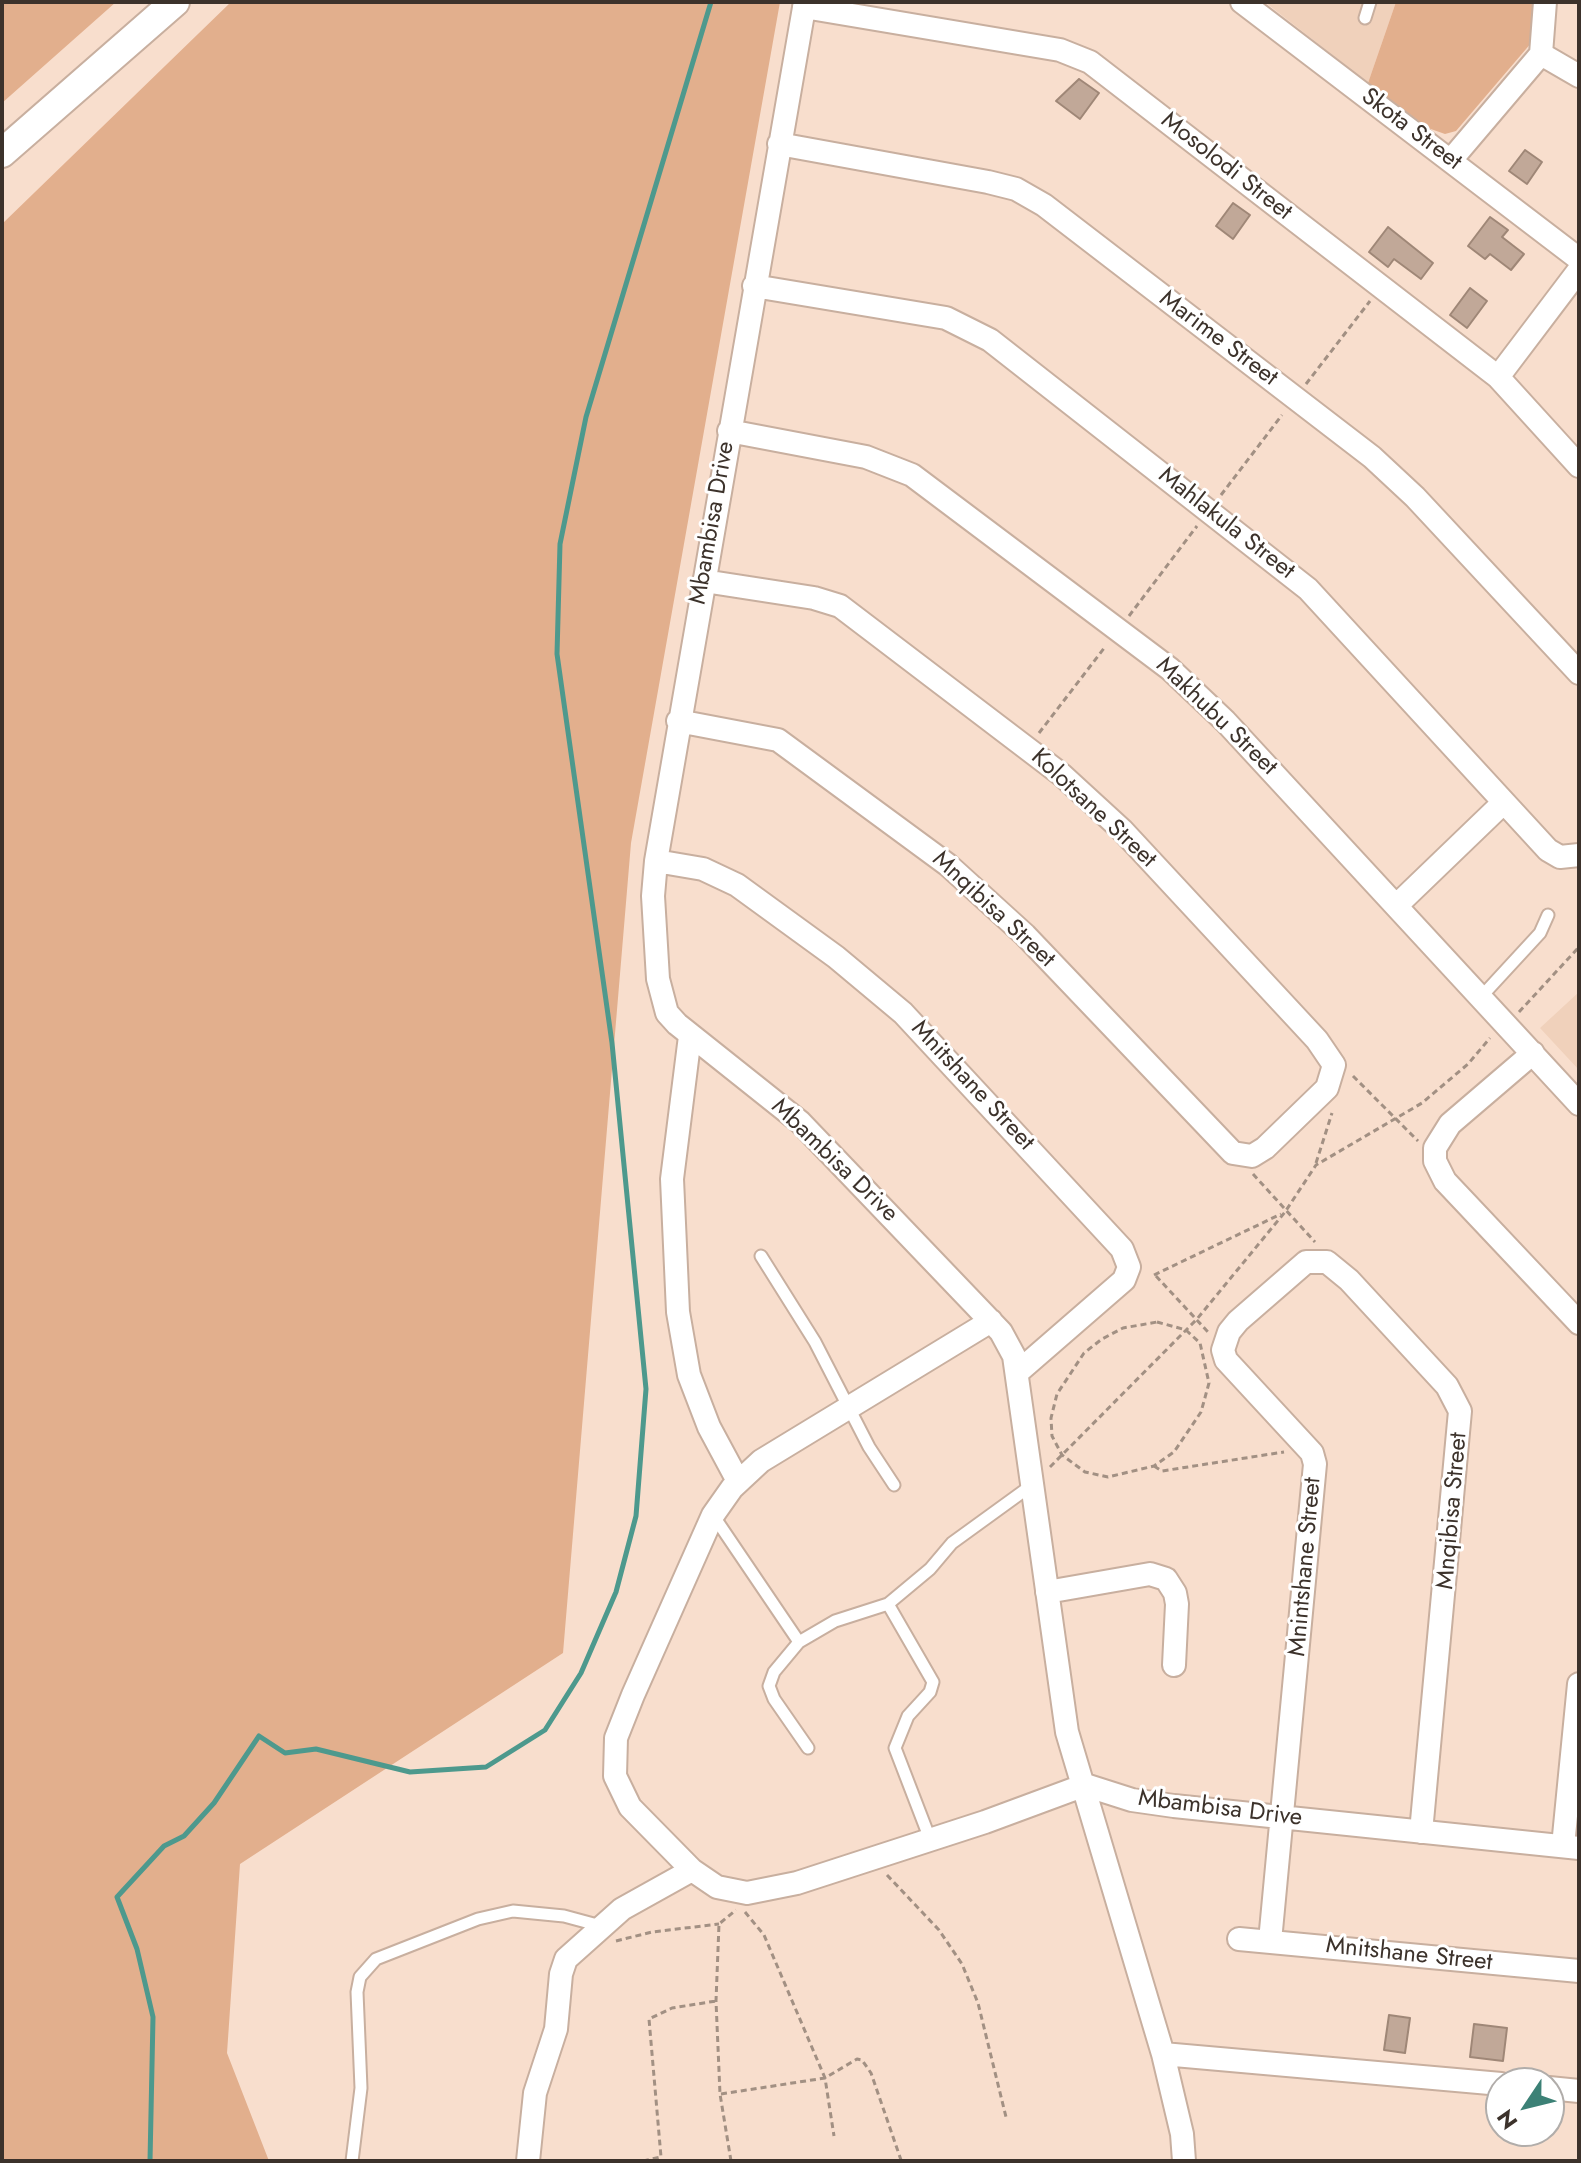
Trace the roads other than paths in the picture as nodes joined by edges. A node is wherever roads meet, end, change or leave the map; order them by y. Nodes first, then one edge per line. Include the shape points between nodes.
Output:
1 (175, 2) edge
2 (1242, 2) edge
3 (1370, 2) edge
4 (1545, 2) edge
5 (804, 5) edge
6 (1365, 18) dead end
7 (1541, 54) junction
8 (1579, 76) edge
9 (779, 144) junction
10 (2, 153) edge
11 (1451, 160) junction
12 (1579, 259) edge
13 (1579, 270) edge
14 (754, 286) junction
15 (1498, 377) junction
16 (729, 431) junction
17 (1579, 466) edge
18 (704, 581) junction
19 (1579, 673) edge
20 (678, 721) junction
21 (1503, 803) junction
22 (1579, 855) edge
23 (656, 861) junction
24 (1396, 906) junction
25 (1548, 915) dead end
26 (1481, 997) junction
27 (690, 1036) junction
28 (1533, 1053) junction
29 (1579, 1104) edge
30 (1265, 1148) joint
31 (761, 1256) dead end
32 (991, 1321) junction
33 (1579, 1323) edge
34 (1223, 1350) joint
35 (1018, 1372) junction
36 (848, 1407) junction
37 (738, 1481) junction
38 (894, 1485) dead end
39 (1032, 1485) junction
40 (713, 1515) junction
41 (1047, 1592) junction
42 (888, 1604) junction
43 (799, 1642) junction
44 (1174, 1665) dead end
45 (1579, 1684) edge
46 (808, 1748) dead end
47 (1085, 1785) junction
48 (1281, 1817) junction
49 (1421, 1832) junction
50 (930, 1839) junction
51 (1571, 1847) edge
52 (692, 1870) junction
53 (601, 1926) junction
54 (1239, 1939) dead end
55 (1270, 1941) junction
56 (1579, 1971) edge
57 (1163, 2054) junction
58 (1485, 2083) edge
59 (352, 2161) edge
60 (528, 2161) edge
61 (1184, 2161) edge

1 - 10 street
2 - 11 street, Skota Street
3 - 6 lane
4 - 7 street
5 - 9 street, Mbambisa Drive
5 - 15 street, Mosolodi Street via 1060,50 1090,62
7 - 8 street
7 - 11 street
9 - 14 street, Mbambisa Drive
9 - 19 street, Marime Street via 988,182 1016,189 1044,205 1372,457
11 - 12 street, Skota Street
13 - 15 street
14 - 16 street, Mbambisa Drive
14 - 21 street, Mahlakula Street via 946,318 990,340 1308,589
15 - 17 street, Mosolodi Street
16 - 18 street, Mbambisa Drive
16 - 24 street, Makhubu Street via 866,457 898,467 934,490 1192,688
18 - 20 street, Mbambisa Drive
18 - 30 street, Kolotsane Street via 840,606 1062,775 1122,830 1317,1040 1334,1065 1327,1088
20 - 23 street, Mbambisa Drive
20 - 30 street, Mnqibisa Street via 778,740 948,865 1025,935 1221,1145 1241,1157
21 - 22 street via 1548,850 1560,857
21 - 24 street
23 - 27 street, Mbambisa Drive via 658,979 667,1013
23 - 35 street, Mnitshane Street via 703,869 737,885 903,1013 1097,1218 1128,1261 1124,1280
24 - 26 street, Makhubu Street
25 - 26 lane via 1540,933
26 - 28 street, Makhubu Street
27 - 32 street, Mbambisa Drive via 800,1122
27 - 37 street via 672,1179 678,1312 689,1375
28 - 29 street, Makhubu Street
28 - 33 street via 1450,1124 1434,1154 1445,1181
31 - 36 lane
32 - 35 street, Mbambisa Drive via 1008,1344
32 - 36 street
34 - 48 street, Mnintshane Street via 1315,1464
34 - 49 street, Mnqibisa Street via 1238,1321 1316,1262 1349,1280 1447,1386 1460,1411
35 - 39 street, Mbambisa Drive
36 - 37 street
36 - 38 lane
37 - 40 street
39 - 41 street, Mbambisa Drive
39 - 42 lane via 952,1543
40 - 43 lane
40 - 52 street via 616,1738 615,1776 623,1797
41 - 44 street via 1150,1574 1166,1579 1177,1604
41 - 47 street, Mbambisa Drive via 1067,1732
42 - 43 lane via 835,1621
42 - 50 lane via 933,1682 901,1727 895,1748
43 - 46 lane via 769,1686
45 - 51 street
47 - 48 street, Mbambisa Drive via 1146,1803
47 - 50 street
47 - 57 street
48 - 49 street, Mbambisa Drive
48 - 55 street, Mnintshane Street
49 - 51 street, Mbambisa Drive
50 - 52 street via 797,1883 747,1893 717,1887
52 - 53 street
53 - 59 lane via 513,1911 478,1919 376,1959 360,1977 357,1992 361,2088
53 - 60 street via 577,1947 561,1974 556,2029 535,2093
54 - 55 street, Mnitshane Street
55 - 56 street, Mnitshane Street
57 - 58 street
57 - 61 street

